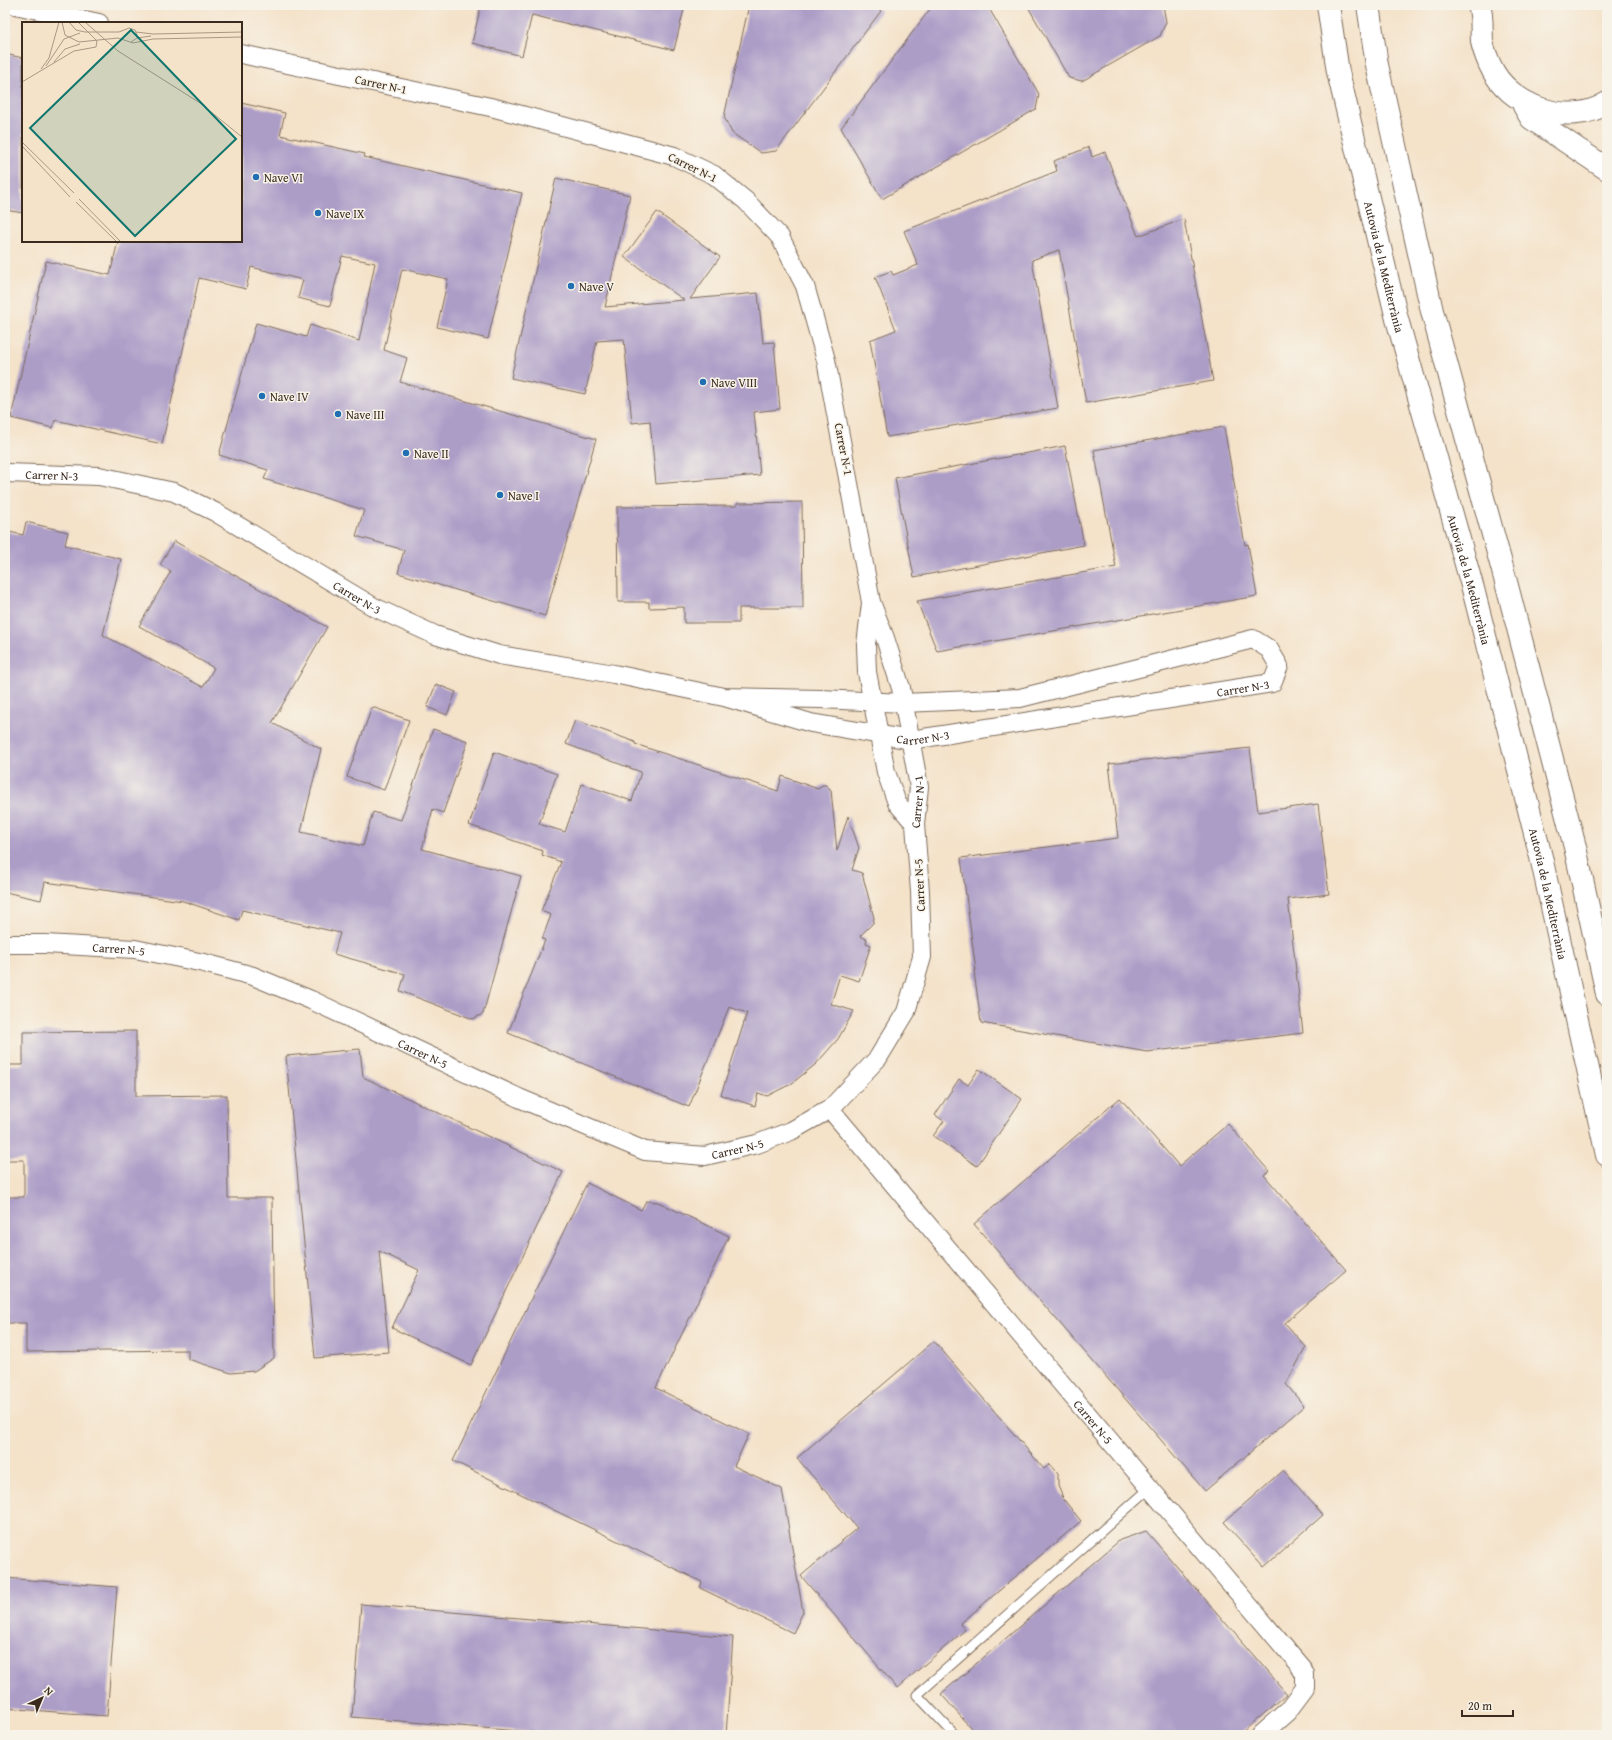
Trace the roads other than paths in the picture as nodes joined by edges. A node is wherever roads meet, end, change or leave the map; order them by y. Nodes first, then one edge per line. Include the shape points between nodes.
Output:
1 (15, 5) edge
2 (1328, 5) edge
3 (1368, 5) edge
4 (1482, 9) edge
5 (94, 22) edge
6 (242, 54) edge
7 (1522, 101) junction
8 (1605, 107) edge
9 (1607, 169) edge
10 (5, 473) edge
11 (872, 602) junction
12 (724, 697) junction
13 (873, 702) junction
14 (903, 703) junction
15 (879, 735) junction
16 (911, 740) junction
17 (915, 824) junction
18 (5, 944) edge
19 (1607, 994) edge
20 (830, 1109) junction
21 (1607, 1155) edge
22 (1150, 1488) junction
23 (955, 1735) edge
24 (1261, 1735) edge

1 - 5 street
2 - 21 highway, Autovia de la Mediterrània via 1338,72 1397,319 1473,589 1539,849
3 - 19 highway via 1377,65 1432,312 1575,847
4 - 7 highway via 1482,42 1490,65 1503,86
6 - 11 street, Carrer N-1 via 495,108 674,156 714,175 746,201 780,237 805,286 826,360
7 - 8 highway via 1547,112 1575,114
7 - 9 highway via 1531,118
10 - 12 street, Carrer N-3 via 99,476 174,492 215,512 374,607 435,635 499,655 614,674
11 - 13 street, Carrer N-1 via 866,645 867,672
11 - 14 street, Carrer N-1 via 886,638
12 - 13 street, Carrer N-3
12 - 15 street, Carrer N-3 via 811,724
13 - 14 street, Carrer N-3
13 - 15 street, Carrer N-1
14 - 16 street, Carrer N-1
14 - 16 street, Carrer N-3 via 1020,698 1254,639 1269,649 1279,666 1272,683
15 - 16 street, Carrer N-3
15 - 17 street, Carrer N-1 via 886,772 897,804
16 - 17 street, Carrer N-1 via 919,787
17 - 20 street, Carrer N-5 via 922,957 906,1012 878,1058
18 - 20 street, Carrer N-5 via 135,949 253,976 326,1006 525,1100 645,1151 705,1156 742,1148 791,1131
20 - 22 street, Carrer N-5
22 - 23 lane via 917,1695
22 - 24 street, Carrer N-5 via 1305,1672 1305,1688 1287,1712

